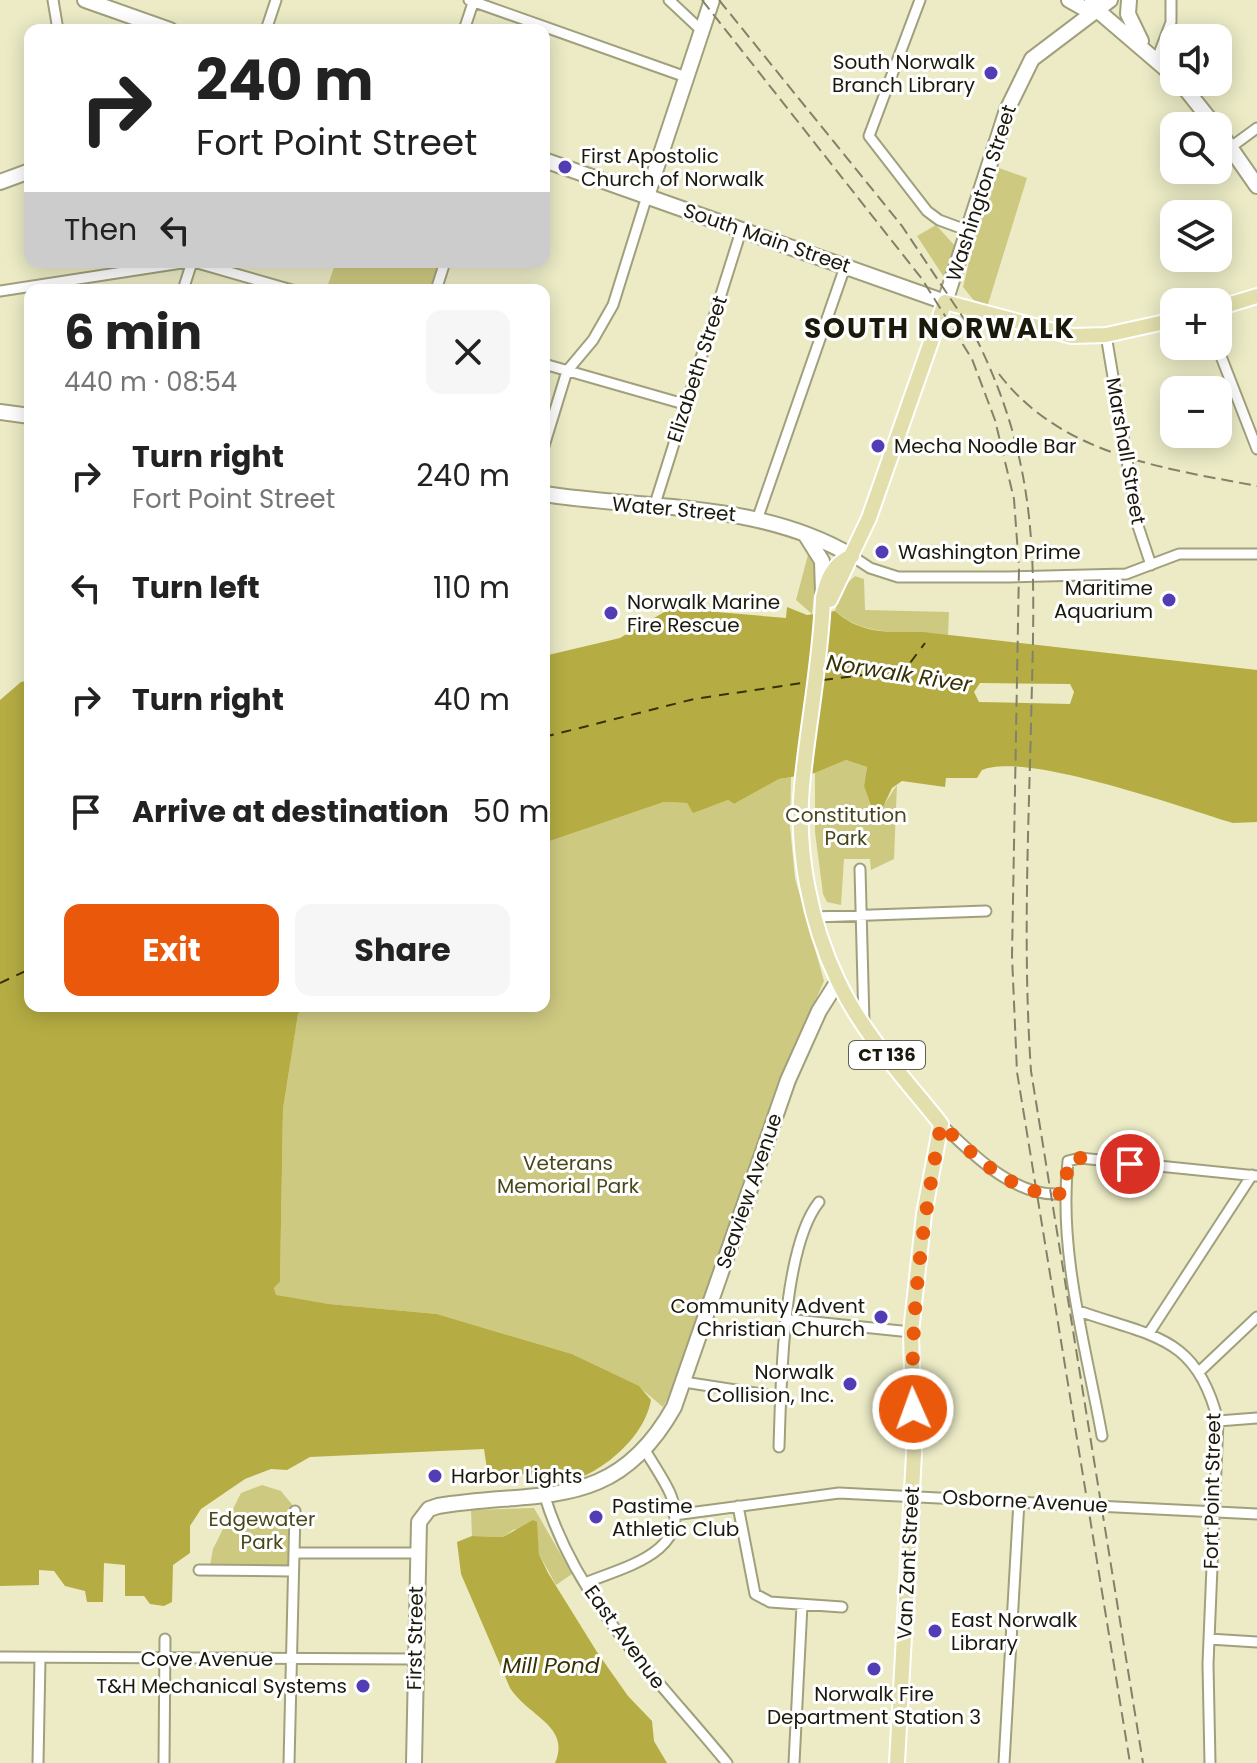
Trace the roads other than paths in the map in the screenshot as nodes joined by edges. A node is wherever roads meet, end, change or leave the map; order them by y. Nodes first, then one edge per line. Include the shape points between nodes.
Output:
1 (53, 0) edge
2 (86, 0) edge
3 (276, 0) edge
4 (472, 0) edge
5 (669, 0) edge
6 (712, 0) edge
7 (920, 0) edge
8 (1069, 0) edge
9 (1110, 0) edge
10 (1129, 0) edge
11 (1171, 0) edge
12 (1095, 5) edge
13 (57, 24) edge
14 (153, 24) edge
15 (268, 24) edge
16 (466, 24) edge
17 (539, 24) edge
18 (550, 28) edge
19 (702, 31) junction
20 (1145, 48) junction
21 (1157, 59) junction
22 (1160, 62) edge
23 (686, 77) junction
24 (1191, 96) edge
25 (1203, 112) edge
26 (1257, 128) edge
27 (1232, 146) edge
28 (1232, 148) edge
29 (550, 162) edge
30 (24, 173) edge
31 (0, 182) edge
32 (1257, 186) edge
33 (647, 196) junction
34 (741, 231) junction
35 (969, 231) junction
36 (846, 264) junction
37 (151, 268) edge
38 (213, 268) edge
39 (46, 284) edge
40 (270, 284) edge
41 (24, 287) edge
42 (0, 291) edge
43 (1252, 299) edge
44 (945, 302) junction
45 (1232, 304) edge
46 (1160, 323) edge
47 (1106, 335) junction
48 (1222, 360) edge
49 (550, 366) edge
50 (567, 371) junction
51 (684, 404) junction
52 (0, 412) edge
53 (24, 415) edge
54 (550, 426) edge
55 (1257, 449) edge
56 (550, 495) edge
57 (654, 507) junction
58 (758, 517) junction
59 (802, 531) junction
60 (1257, 554) edge
61 (852, 556) junction
62 (1151, 565) junction
63 (823, 605) junction
64 (860, 869) dead end
65 (986, 911) dead end
66 (861, 913) junction
67 (815, 917) junction
68 (838, 981) junction
69 (864, 1026) junction
70 (941, 1124) junction
71 (1255, 1176) edge
72 (1065, 1193) junction
73 (819, 1202) dead end
74 (1079, 1311) junction
75 (1257, 1317) edge
76 (785, 1319) junction
77 (911, 1332) junction
78 (1149, 1333) junction
79 (1200, 1371) junction
80 (684, 1382) junction
81 (781, 1397) junction
82 (1257, 1418) edge
83 (1218, 1421) junction
84 (1102, 1436) dead end
85 (779, 1447) dead end
86 (645, 1450) junction
87 (912, 1496) junction
88 (545, 1497) junction
89 (1019, 1501) junction
90 (738, 1506) junction
91 (1213, 1510) junction
92 (295, 1511) dead end
93 (423, 1514) joint
94 (1257, 1514) edge
95 (674, 1515) junction
96 (294, 1553) junction
97 (416, 1553) junction
98 (199, 1570) dead end
99 (292, 1571) junction
100 (585, 1583) junction
101 (802, 1605) junction
102 (842, 1607) dead end
103 (165, 1639) dead end
104 (1209, 1639) junction
105 (1257, 1642) edge
106 (0, 1657) edge
107 (40, 1658) junction
108 (164, 1659) junction
109 (415, 1659) junction
110 (290, 1660) junction
111 (38, 1763) edge
112 (164, 1763) edge
113 (289, 1763) edge
114 (414, 1763) edge
115 (727, 1763) edge
116 (794, 1763) edge
117 (897, 1763) edge
118 (1004, 1763) edge
119 (1210, 1763) edge

1 - 13 street
2 - 14 main road
3 - 15 street
4 - 16 street
4 - 17 street
5 - 19 street
6 - 19 main road
7 - 35 street via 869,136 927,211
8 - 12 main road via 1085,9
9 - 12 main road, Washington Street
10 - 20 main road via 1130,19
11 - 21 street via 1171,22
12 - 20 main road
12 - 35 main road, Washington Street via 1032,59 1007,110
18 - 23 street
19 - 23 main road
20 - 21 main road
21 - 22 main road
23 - 33 main road
24 - 25 main road
26 - 27 street
28 - 32 main road
29 - 33 main road, South Main Street
30 - 31 main road
33 - 34 main road, South Main Street
33 - 50 street via 613,305
34 - 36 main road, South Main Street
34 - 51 street, Elizabeth Street
35 - 44 main road, Washington Street
36 - 44 main road, South Main Street
36 - 58 street
37 - 39 street
38 - 40 street
41 - 42 street
43 - 45 main road
44 - 47 main road via 1050,332
44 - 61 main road, Washington Street
46 - 47 main road
47 - 62 street, Marshall Street via 1138,526
48 - 55 street
49 - 50 street
50 - 51 street
50 - 54 street
51 - 57 street, Elizabeth Street
52 - 53 main road
56 - 57 main road, Water Street
57 - 58 main road, Water Street
58 - 59 main road, Water Street
59 - 61 main road, Water Street
59 - 63 main road, CT 136 via 822,561
60 - 62 street via 1179,554
61 - 62 street via 898,577 1126,574
61 - 63 main road, Washington Street / CT 136
63 - 67 main road, CT 136 via 802,788 801,831
64 - 66 street
65 - 66 street
66 - 67 street
66 - 69 street
67 - 68 main road, CT 136
68 - 69 main road, CT 136
68 - 80 main road, Seaview Avenue via 788,1080
69 - 70 main road, CT 136
70 - 72 street via 1004,1177 1042,1192
70 - 77 main road, Van Zant Street
71 - 72 street via 1080,1158 1068,1161
71 - 78 street
72 - 74 street
73 - 76 street via 801,1246
74 - 78 street, Fort Point Street
74 - 84 street
75 - 79 street
76 - 77 street
76 - 81 street
77 - 87 main road, Van Zant Street
78 - 79 street, Fort Point Street via 1175,1345
79 - 83 street, Fort Point Street
80 - 81 street
80 - 86 main road, Seaview Avenue via 663,1427
81 - 85 street
82 - 83 street
83 - 91 street, Fort Point Street
86 - 88 main road, Seaview Avenue via 596,1483
86 - 95 street via 670,1494
87 - 89 street, Osborne Avenue
87 - 90 street, Osborne Avenue via 839,1493
87 - 117 main road, Van Zant Street
88 - 93 main road, Seaview Avenue via 456,1503
88 - 100 street, East Avenue via 563,1548
89 - 91 street, Osborne Avenue
89 - 118 street
90 - 95 street, Osborne Avenue
90 - 101 street via 755,1594 770,1602
91 - 94 street, Osborne Avenue
91 - 104 street, Fort Point Street
92 - 96 street
93 - 97 main road, First Street
95 - 100 street via 665,1547 655,1555
96 - 97 street
96 - 99 street
97 - 109 main road, First Street
98 - 99 street
99 - 110 street
100 - 115 street, East Avenue via 659,1687
101 - 102 street
101 - 116 street
103 - 108 street
104 - 105 street
104 - 119 street, Fort Point Street
106 - 107 street, Cove Avenue
107 - 108 street, Cove Avenue
107 - 111 street
108 - 110 street, Cove Avenue
108 - 112 street
109 - 110 street, Cove Avenue
109 - 114 main road, First Street
110 - 113 street

